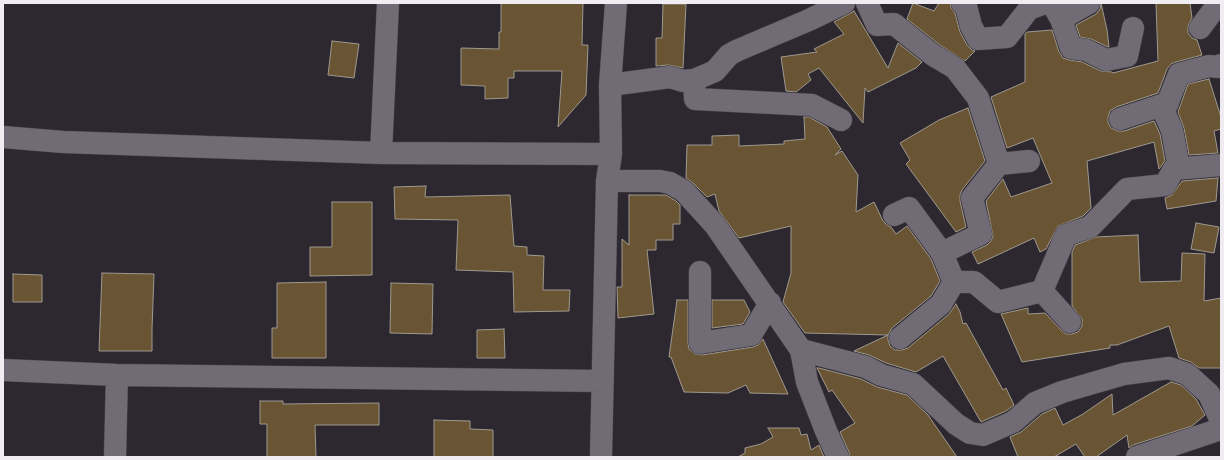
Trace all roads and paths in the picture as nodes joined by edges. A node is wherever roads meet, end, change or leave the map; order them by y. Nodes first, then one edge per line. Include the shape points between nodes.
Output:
1 (388, 3) edge
2 (616, 3) edge
3 (844, 3) edge
4 (867, 3) edge
5 (962, 3) edge
6 (1045, 3) edge
7 (1089, 3) edge
8 (1216, 6) edge
9 (812, 10) edge
10 (1056, 11) edge
11 (1133, 28) dead end
12 (1200, 28) dead end
13 (1221, 65) edge
14 (694, 80) junction
15 (610, 85) junction
16 (1168, 103) junction
17 (1120, 119) dead end
18 (841, 120) dead end
19 (3, 137) edge
20 (381, 153) junction
21 (611, 154) junction
22 (1029, 161) dead end
23 (1000, 164) junction
24 (1221, 165) edge
25 (1179, 168) junction
26 (607, 181) junction
27 (894, 215) dead end
28 (942, 253) junction
29 (700, 272) dead end
30 (954, 282) junction
31 (1042, 291) junction
32 (770, 303) junction
33 (1070, 322) dead end
34 (900, 338) dead end
35 (800, 350) junction
36 (3, 370) edge
37 (117, 375) junction
38 (602, 381) junction
39 (1221, 421) edge
40 (1221, 429) edge
41 (114, 457) edge
42 (601, 457) edge
43 (838, 457) edge
44 (1137, 457) edge

1 - 20 street
2 - 15 street
3 - 9 street
4 - 23 street via 877,25 894,24 933,55 955,68 978,98
5 - 6 street via 966,6 971,26 978,39 1007,37 1029,9
7 - 10 street
8 - 12 street
9 - 14 street via 729,55 715,71
10 - 11 street via 1071,48 1086,50 1106,60 1127,56
13 - 16 street via 1179,74
14 - 15 street via 682,81 670,77
14 - 18 street via 695,99 812,105
15 - 21 street
16 - 17 street
16 - 25 street via 1164,112 1172,130
19 - 20 street via 63,142
20 - 21 street
21 - 26 street
22 - 23 street
23 - 28 street via 972,198 981,234
24 - 25 street
25 - 31 street via 1174,169 1165,185 1127,189 1090,226 1066,235
26 - 32 street via 660,181 684,191 715,225
26 - 38 street
27 - 28 street via 910,208
28 - 30 street
29 - 32 street via 700,343 751,335
30 - 31 street via 974,282 998,302
30 - 34 street via 941,304
31 - 33 street
32 - 35 street
35 - 39 street via 866,367 882,375 913,384 956,424 970,433 983,435 1013,422 1035,404 1062,392 1124,374 1169,368 1187,374 1209,394
35 - 43 street via 807,382
36 - 37 street
37 - 38 street
37 - 41 street
38 - 42 street
40 - 44 street

